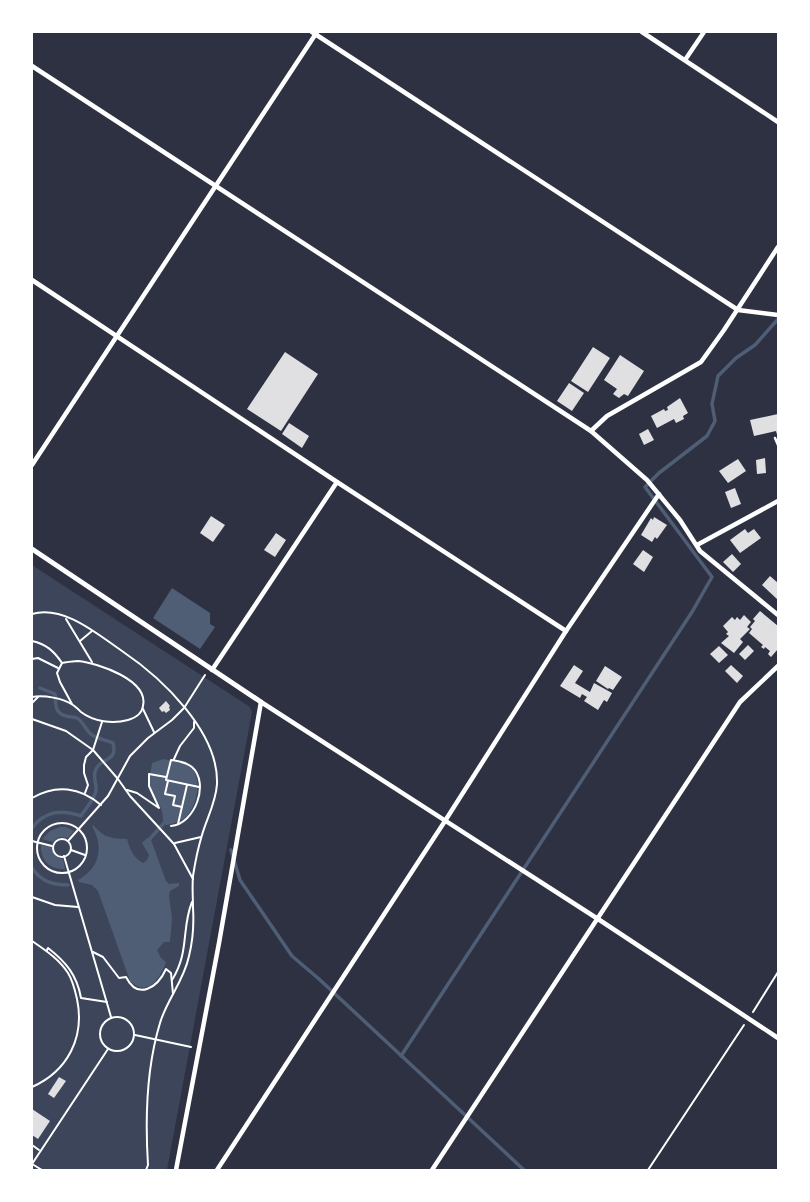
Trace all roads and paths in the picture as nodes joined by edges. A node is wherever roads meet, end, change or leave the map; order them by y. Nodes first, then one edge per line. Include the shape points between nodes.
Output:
1 (315, 32) edge
2 (642, 32) edge
3 (704, 32) edge
4 (685, 60) junction
5 (32, 66) edge
6 (779, 122) edge
7 (216, 185) junction
8 (779, 247) edge
9 (32, 280) edge
10 (738, 310) junction
11 (779, 314) edge
12 (116, 335) junction
13 (592, 431) junction
14 (775, 438) dead end
15 (779, 445) edge
16 (32, 465) edge
17 (337, 482) junction
18 (659, 495) junction
19 (779, 501) edge
20 (697, 545) junction
21 (32, 550) edge
22 (32, 614) edge
23 (779, 615) edge
24 (65, 617) junction
25 (92, 631) junction
26 (566, 631) junction
27 (32, 641) edge
28 (79, 642) junction
29 (32, 659) edge
30 (62, 663) junction
31 (92, 663) junction
32 (779, 666) edge
33 (59, 669) junction
34 (212, 670) junction
35 (205, 675) dead end
36 (39, 696) junction
37 (32, 697) edge
38 (261, 702) junction
39 (32, 703) edge
40 (72, 704) junction
41 (184, 708) junction
42 (143, 709) junction
43 (32, 719) edge
44 (102, 721) junction
45 (194, 721) junction
46 (154, 733) junction
47 (93, 750) junction
48 (172, 760) junction
49 (118, 779) junction
50 (167, 779) junction
51 (187, 784) junction
52 (200, 787) junction
53 (126, 790) junction
54 (85, 793) junction
55 (32, 798) edge
56 (101, 805) junction
57 (182, 807) junction
58 (445, 821) junction
59 (171, 825) dead end
60 (178, 825) junction
61 (80, 830) junction
62 (201, 837) junction
63 (32, 841) edge
64 (68, 841) junction
65 (37, 842) junction
66 (174, 844) junction
67 (53, 846) junction
68 (71, 850) junction
69 (86, 855) junction
70 (64, 856) junction
71 (69, 873) junction
72 (193, 879) junction
73 (32, 897) edge
74 (192, 901) junction
75 (79, 907) junction
76 (598, 919) junction
77 (32, 941) edge
78 (46, 951) junction
79 (92, 952) junction
80 (779, 972) edge
81 (172, 980) junction
82 (173, 995) junction
83 (107, 1002) junction
84 (111, 1017) junction
85 (748, 1018) junction
86 (134, 1035) junction
87 (779, 1038) edge
88 (156, 1040) junction
89 (193, 1047) dead end
90 (108, 1049) junction
91 (32, 1087) edge
92 (32, 1145) edge
93 (41, 1151) junction
94 (32, 1163) edge
95 (43, 1171) edge
96 (146, 1171) edge
97 (176, 1171) edge
98 (217, 1171) edge
99 (432, 1171) edge
100 (648, 1171) edge

1 - 7 street
1 - 10 street
2 - 4 street
3 - 4 street
4 - 6 street
5 - 7 street
7 - 12 street
7 - 13 street
8 - 10 street
9 - 12 street
10 - 11 street
10 - 13 street via 701,362 607,416
12 - 16 street
12 - 17 street
13 - 18 street
14 - 15 lane
17 - 26 street
17 - 34 street
18 - 20 street
18 - 26 street
19 - 20 street
20 - 23 street
21 - 34 street
22 - 24 path
24 - 25 path
24 - 28 path
25 - 28 path
25 - 41 path via 148,671
26 - 58 street
27 - 30 path via 53,651
28 - 31 path
29 - 33 path
30 - 31 path
30 - 33 path
31 - 42 path via 138,687
32 - 76 street via 740,702
33 - 40 path via 60,682
34 - 38 street
35 - 41 path
36 - 37 path
36 - 39 path
36 - 40 path
38 - 58 street
38 - 97 street
40 - 44 path
41 - 45 path
41 - 46 path
42 - 44 path via 128,720
42 - 46 path
43 - 47 path via 66,731
44 - 47 path
45 - 48 path
45 - 62 path via 208,745 217,784
46 - 49 path via 130,756
47 - 49 path
47 - 54 path via 84,765
48 - 50 path
48 - 52 path via 193,768
49 - 53 path
49 - 56 path
50 - 51 path
50 - 53 path via 149,774 159,808
50 - 57 path via 165,794 175,796 173,805
51 - 52 path
51 - 57 path
52 - 60 path via 191,815
53 - 66 path
54 - 55 path via 57,790
54 - 56 path
56 - 61 path
57 - 60 path
58 - 76 street
58 - 98 street
59 - 60 path
61 - 64 path
61 - 65 path via 55,824 40,834
61 - 69 path
62 - 66 path
62 - 72 path
63 - 65 path
64 - 67 path via 60,839
64 - 68 path
65 - 67 path
65 - 71 path via 44,867
66 - 72 path
67 - 70 path via 55,853
68 - 69 path
68 - 70 path
69 - 71 path
70 - 71 path
71 - 75 path
72 - 74 path
73 - 75 path
74 - 81 path via 186,917 185,948
74 - 82 path via 190,953
75 - 79 path
76 - 85 street
76 - 99 street
77 - 78 path
78 - 83 path via 48,948 69,966 81,998
78 - 91 path via 69,975 80,1021 74,1046 60,1068
79 - 81 path via 135,989 153,987 166,969
79 - 83 path
80 - 85 path
81 - 82 path
82 - 88 path
83 - 84 path
84 - 86 path via 126,1019
84 - 90 path via 100,1029 100,1040
85 - 87 street
85 - 100 path
86 - 88 path
86 - 90 path via 121,1051
88 - 89 path
88 - 96 path via 147,1098
90 - 93 path
92 - 93 path
93 - 94 path
94 - 95 path

